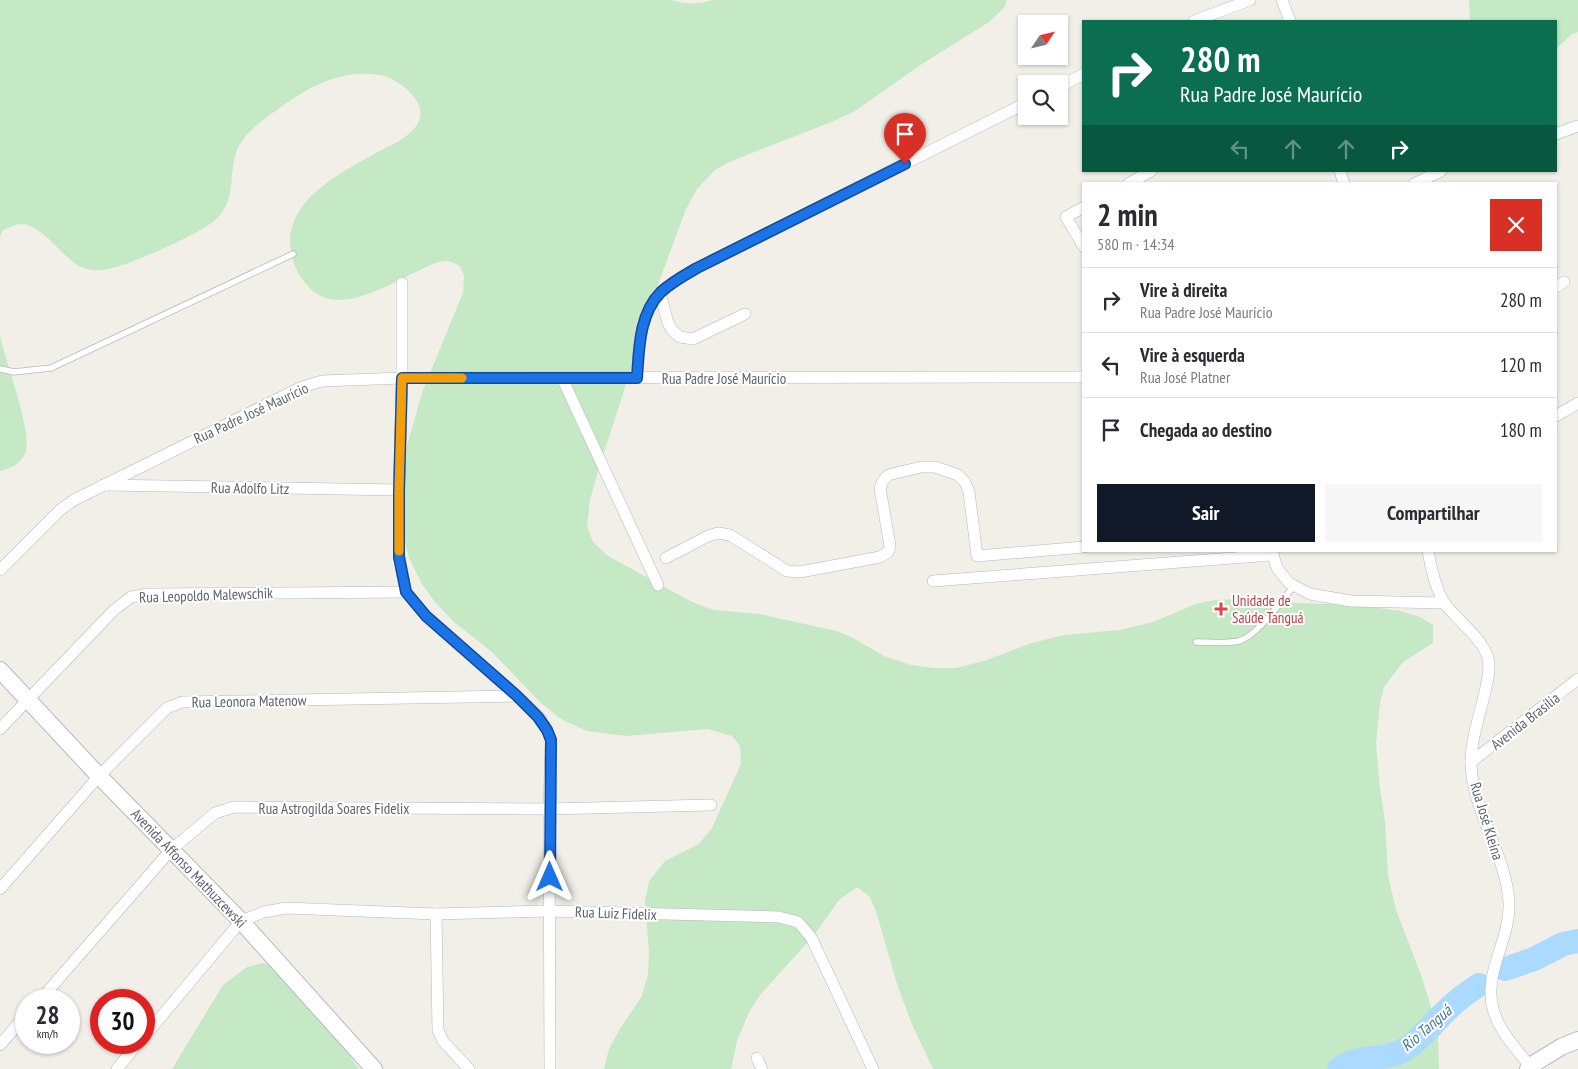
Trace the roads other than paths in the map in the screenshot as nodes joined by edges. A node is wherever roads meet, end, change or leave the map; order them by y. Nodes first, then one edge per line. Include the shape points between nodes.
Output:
1 (1250, 0) edge
2 (1282, 0) edge
3 (1197, 20) edge
4 (1290, 20) edge
5 (1082, 75) edge
6 (1068, 82) edge
7 (1018, 107) edge
8 (1578, 126) edge
9 (1557, 134) edge
10 (1149, 172) edge
11 (1439, 172) edge
12 (1132, 182) edge
13 (1418, 182) edge
14 (1082, 208) edge
15 (1082, 244) edge
16 (293, 254) dead end
17 (402, 283) dead end
18 (660, 293) junction
19 (745, 314) dead end
20 (0, 370) edge
21 (1082, 376) edge
22 (402, 378) junction
23 (562, 378) junction
24 (637, 378) junction
25 (1578, 403) edge
26 (1557, 415) edge
27 (101, 485) junction
28 (399, 490) junction
29 (1082, 547) edge
30 (1428, 552) edge
31 (1272, 553) edge
32 (666, 558) dead end
33 (0, 570) edge
34 (933, 581) dead end
35 (658, 585) dead end
36 (1294, 586) junction
37 (406, 592) junction
38 (1444, 604) junction
39 (1196, 642) dead end
40 (0, 670) edge
41 (1578, 679) edge
42 (517, 696) junction
43 (27, 699) junction
44 (0, 729) edge
45 (1471, 762) junction
46 (99, 776) junction
47 (711, 805) dead end
48 (550, 809) junction
49 (171, 850) junction
50 (0, 889) edge
51 (550, 911) junction
52 (436, 914) junction
53 (241, 921) junction
54 (50, 989) edge
55 (155, 1024) edge
56 (15, 1028) edge
57 (1578, 1040) edge
58 (0, 1045) edge
59 (129, 1054) edge
60 (1529, 1068) edge
61 (117, 1069) edge
62 (374, 1069) edge
63 (469, 1069) edge
64 (550, 1069) edge
65 (873, 1069) edge

1 - 3 street
2 - 4 street
5 - 6 street
7 - 18 street via 697,268
8 - 9 street
10 - 12 street
11 - 13 street
14 - 15 street via 1066,216
16 - 20 lane via 51,368 14,372
17 - 22 street
18 - 19 street via 668,322 680,337 693,339
18 - 24 street via 645,318
21 - 24 street, Rua Padre José Maurício
22 - 23 street, Rua Padre José Maurício
22 - 27 street, Rua Padre José Maurício via 322,381 302,387
22 - 28 street
23 - 24 street, Rua Padre José Maurício
23 - 35 street
25 - 26 street
27 - 28 street, Rua Adolfo Litz
27 - 33 street, Rua Padre José Maurício via 60,510
28 - 37 street via 399,557
29 - 32 street via 977,556 966,482 950,472 922,467 888,475 883,481 880,488 890,546 888,552 880,557 800,572 788,571 730,536 718,533
30 - 38 street, Rua José Kleina
31 - 34 street
31 - 36 street via 1277,568
36 - 38 street via 1310,594 1351,601
36 - 39 lane via 1246,638
37 - 42 street via 426,616
37 - 43 street, Rua Leopoldo Malewschik via 149,594 131,597 114,610
38 - 45 street, Rua José Kleina via 1480,643 1488,657 1489,672
40 - 43 street, Avenida Affonso Mathuzcewski
41 - 45 street, Avenida Brasília
42 - 46 street, Rua Leonora Matenow via 182,702 167,708
42 - 48 street via 538,717 551,740
43 - 44 street, Rua Leopoldo Malewschik
43 - 46 street, Avenida Affonso Mathuzcewski
45 - 60 street, Rua José Kleina via 1475,789 1509,902 1507,924 1490,990 1493,1010
46 - 49 street, Avenida Affonso Mathuzcewski
46 - 50 street, Rua Leonora Matenow
47 - 48 street, Rua Astrogilda Soares Fidelix
48 - 49 street, Rua Astrogilda Soares Fidelix via 234,807 215,813
48 - 51 street
49 - 53 street, Avenida Affonso Mathuzcewski
49 - 54 street, Rua Astrogilda Soares Fidelix
51 - 52 street, Rua Luiz Fidelix
51 - 64 street
51 - 65 street, Rua Luiz Fidelix via 779,917 798,922 811,938
52 - 53 street, Rua Luiz Fidelix via 286,908
52 - 63 street via 438,1030 443,1041
53 - 55 street
53 - 62 street, Avenida Affonso Mathuzcewski
56 - 58 street
57 - 60 street
59 - 61 street

